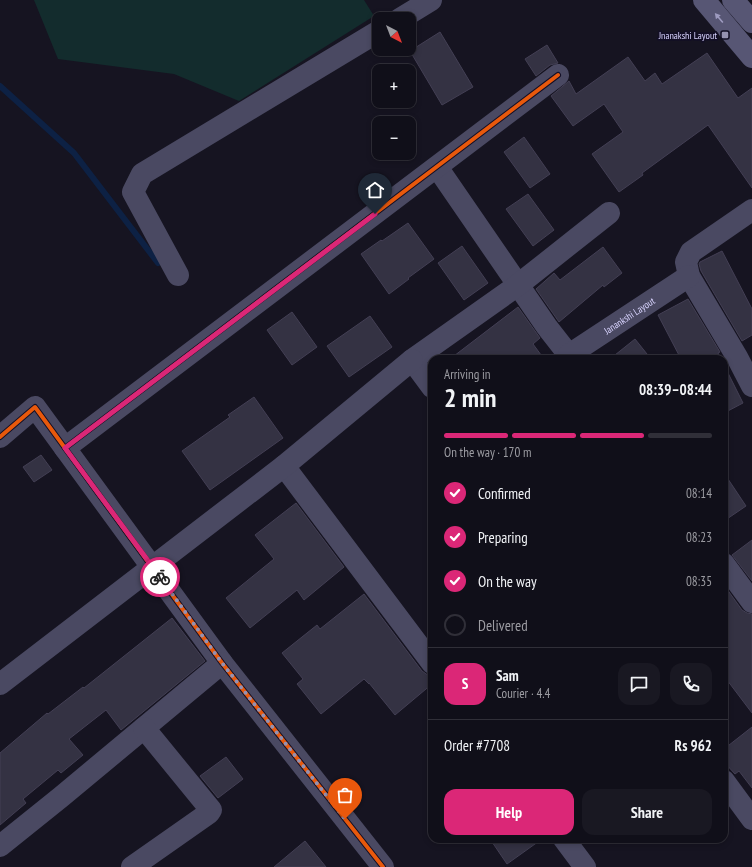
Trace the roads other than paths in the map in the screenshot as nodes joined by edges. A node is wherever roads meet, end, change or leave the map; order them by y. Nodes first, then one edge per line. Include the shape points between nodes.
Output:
1 (431, 0) edge
2 (704, 0) edge
3 (733, 0) edge
4 (411, 12) edge
5 (752, 22) edge
6 (372, 35) edge
7 (752, 57) edge
8 (558, 75) dead end
9 (437, 167) junction
10 (752, 210) edge
11 (609, 213) dead end
12 (178, 275) dead end
13 (689, 276) junction
14 (518, 285) junction
15 (744, 352) edge
16 (569, 355) edge
17 (574, 355) edge
18 (412, 360) junction
19 (428, 382) edge
20 (752, 386) edge
21 (0, 436) edge
22 (65, 448) junction
23 (284, 466) junction
24 (152, 567) junction
25 (728, 569) edge
26 (752, 602) edge
27 (428, 658) edge
28 (222, 663) junction
29 (0, 684) edge
30 (144, 728) junction
31 (728, 786) edge
32 (752, 819) edge
33 (567, 843) edge
34 (0, 846) edge
35 (132, 867) edge
36 (383, 867) edge
37 (585, 867) edge

1 - 4 street
7 -> 2 main road
3 - 5 main road
6 - 12 street via 142,174 133,192
8 - 9 street
9 - 14 street
9 - 22 street
10 - 13 street via 691,252 686,262
11 - 14 street
13 - 15 street
13 - 17 street, Janankshi Layout
14 - 16 street
14 - 18 street
15 - 20 street
18 - 19 street
18 - 23 street
21 - 22 street via 35,407
22 - 24 street
23 - 24 street
23 - 27 street
24 - 28 street
24 - 29 street
25 - 26 street
28 - 30 street
28 - 36 street
30 - 34 street
30 - 35 street via 211,810
31 - 32 street
33 - 37 street

